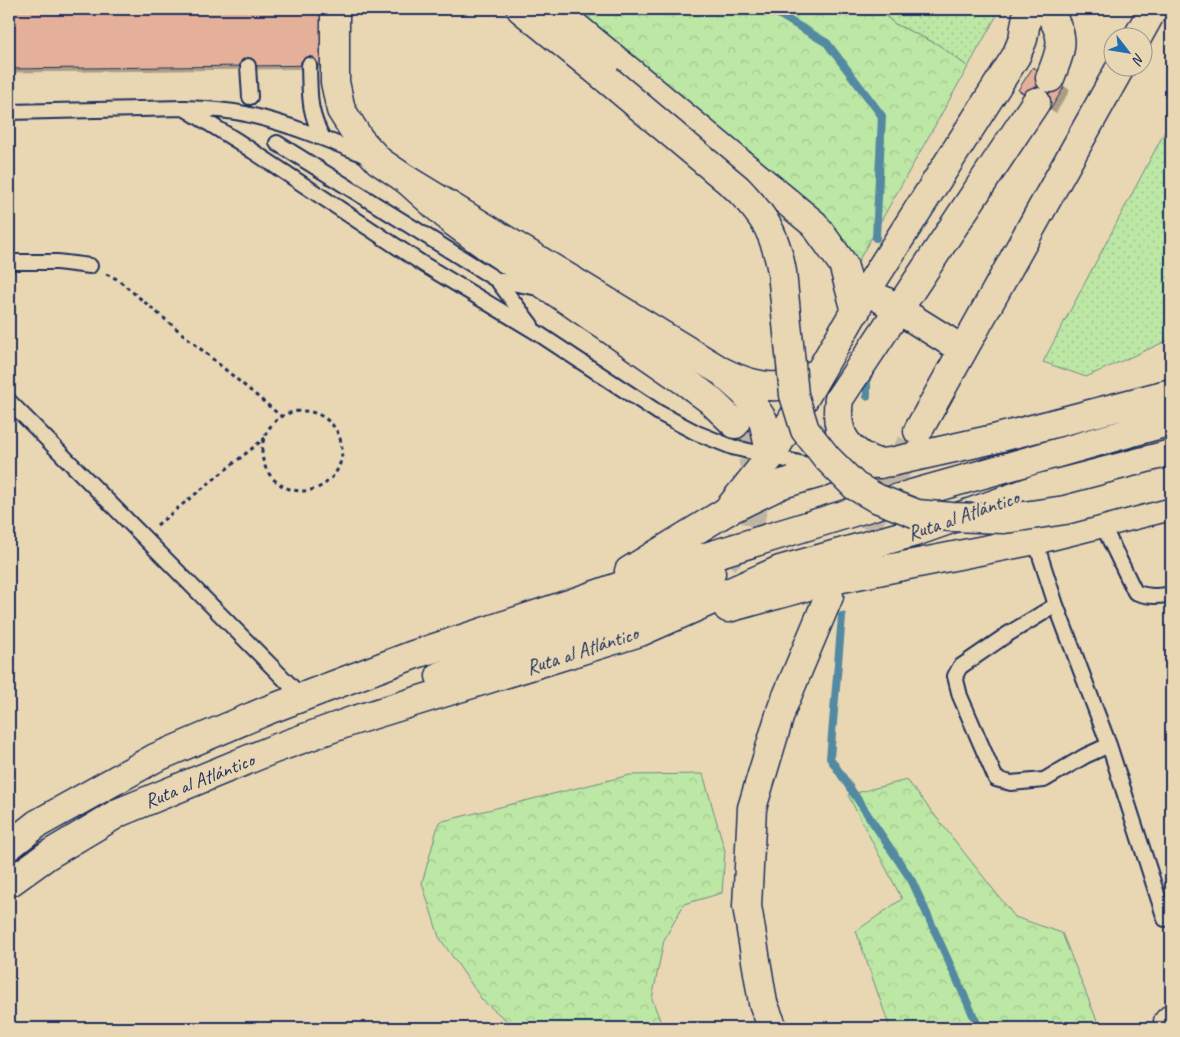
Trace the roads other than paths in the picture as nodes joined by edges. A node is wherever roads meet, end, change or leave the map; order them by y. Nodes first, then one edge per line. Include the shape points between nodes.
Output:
1 (335, 9) edge
2 (521, 9) edge
3 (554, 9) edge
4 (1028, 9) edge
5 (1048, 9) edge
6 (1152, 9) edge
7 (1142, 28) edge
8 (1016, 56) junction
9 (309, 65) dead end
10 (248, 66) dead end
11 (1114, 78) edge
12 (250, 97) dead end
13 (1036, 102) dead end
14 (184, 108) junction
15 (9, 112) edge
16 (323, 138) junction
17 (277, 143) dead end
18 (379, 160) junction
19 (407, 180) junction
20 (9, 262) edge
21 (90, 266) road end
22 (497, 280) junction
23 (556, 292) junction
24 (861, 300) junction
25 (897, 310) junction
26 (536, 332) junction
27 (963, 350) junction
28 (720, 371) junction
29 (819, 372) junction
30 (1171, 393) edge
31 (9, 401) edge
32 (1171, 421) edge
33 (735, 424) tunnel mouth
34 (918, 430) tunnel mouth
35 (1171, 454) edge
36 (771, 456) junction
37 (880, 464) junction
38 (841, 467) junction
39 (1171, 482) edge
40 (1171, 506) edge
41 (727, 511) junction
42 (1102, 524) junction
43 (1035, 540) junction
44 (711, 573) tunnel mouth
45 (1171, 594) edge
46 (829, 596) dead end
47 (569, 604) junction
48 (1056, 605) junction
49 (640, 632) junction
50 (302, 697) junction
51 (1109, 745) junction
52 (120, 812) junction
53 (9, 846) edge
54 (9, 883) edge
55 (1164, 920) dead end
56 (1171, 1019) edge
57 (773, 1028) edge
58 (1168, 1028) edge

1 - 18 main road via 335,82 341,110 360,140
2 - 39 main road, bridge via 738,189 754,206 775,241 780,262 794,395 805,430 855,486 917,514 1004,519 1065,510
3 - 24 main road via 814,224 843,264
4 - 8 main road via 1023,39
5 - 8 main road via 1061,34 1053,73 1048,58 1038,53 1026,52
6 - 7 main road
8 - 24 main road
9 - 16 lane via 312,113
10 - 12 lane
11 - 27 main road
13 - 25 main road
14 - 15 lane
14 - 16 lane via 253,115
14 - 26 lane via 423,264
16 - 18 lane
17 - 22 lane
18 - 19 main road
19 - 23 main road via 455,223
19 - 28 main road
20 - 21 lane
22 - 23 lane
22 - 26 lane
23 - 33 main road via 703,394
24 - 25 main road
24 - 29 main road
25 - 27 main road
25 - 37 main road via 839,399 837,413 845,441 854,452
26 - 36 lane via 674,421 732,448
27 - 34 main road
28 - 29 main road via 740,381 762,386 805,381
28 - 36 main road via 745,393 763,420
29 - 36 main road
30 - 37 main road via 994,439
31 - 50 lane
32 - 47 main road, Ruta al Atlántico via 912,494 693,561
35 - 49 main road, Ruta al Atlántico via 1037,489 915,532 780,570
36 - 38 lane via 812,466
36 - 41 main road
37 - 38 main road
38 - 41 main road via 782,484
40 - 42 main road
41 - 47 main road via 644,563
42 - 43 main road
42 - 45 lane via 1135,592 1144,596
43 - 48 lane
43 - 49 main road via 827,581
44 - 52 main road via 649,604 258,741 194,770
46 - 57 main road via 782,708 752,808 747,906 763,1003
47 - 50 main road, Ruta al Atlántico via 413,655
48 - 51 lane
48 - 51 lane via 960,667 955,676 960,696 996,779 1011,783 1044,780
49 - 52 main road, Ruta al Atlántico via 352,721
50 - 53 main road, Ruta al Atlántico via 155,758 37,824
51 - 55 lane
52 - 54 main road, Ruta al Atlántico via 48,854
56 - 58 main road

